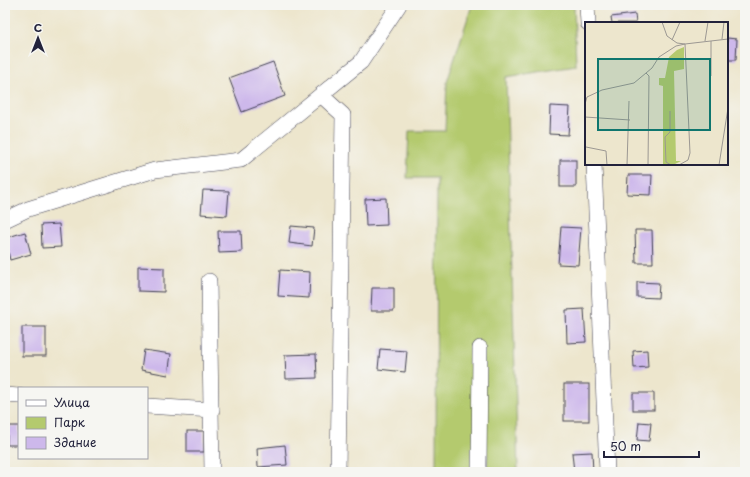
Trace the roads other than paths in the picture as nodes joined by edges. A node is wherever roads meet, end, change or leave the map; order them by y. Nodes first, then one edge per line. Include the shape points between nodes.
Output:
1 (399, 5) edge
2 (587, 5) edge
3 (588, 22) edge
4 (321, 95) junction
5 (594, 165) edge
6 (5, 220) edge
7 (209, 281) dead end
8 (480, 348) dead end
9 (5, 395) edge
10 (18, 396) edge
11 (148, 406) edge
12 (212, 410) junction
13 (212, 472) edge
14 (338, 472) edge
15 (479, 472) edge
16 (607, 472) edge

1 - 4 street via 361,62
2 - 3 street
4 - 6 street via 241,160 155,170 28,209
4 - 14 street via 343,115
5 - 16 street
7 - 12 street
8 - 15 street
9 - 10 street
11 - 12 street
12 - 13 street

